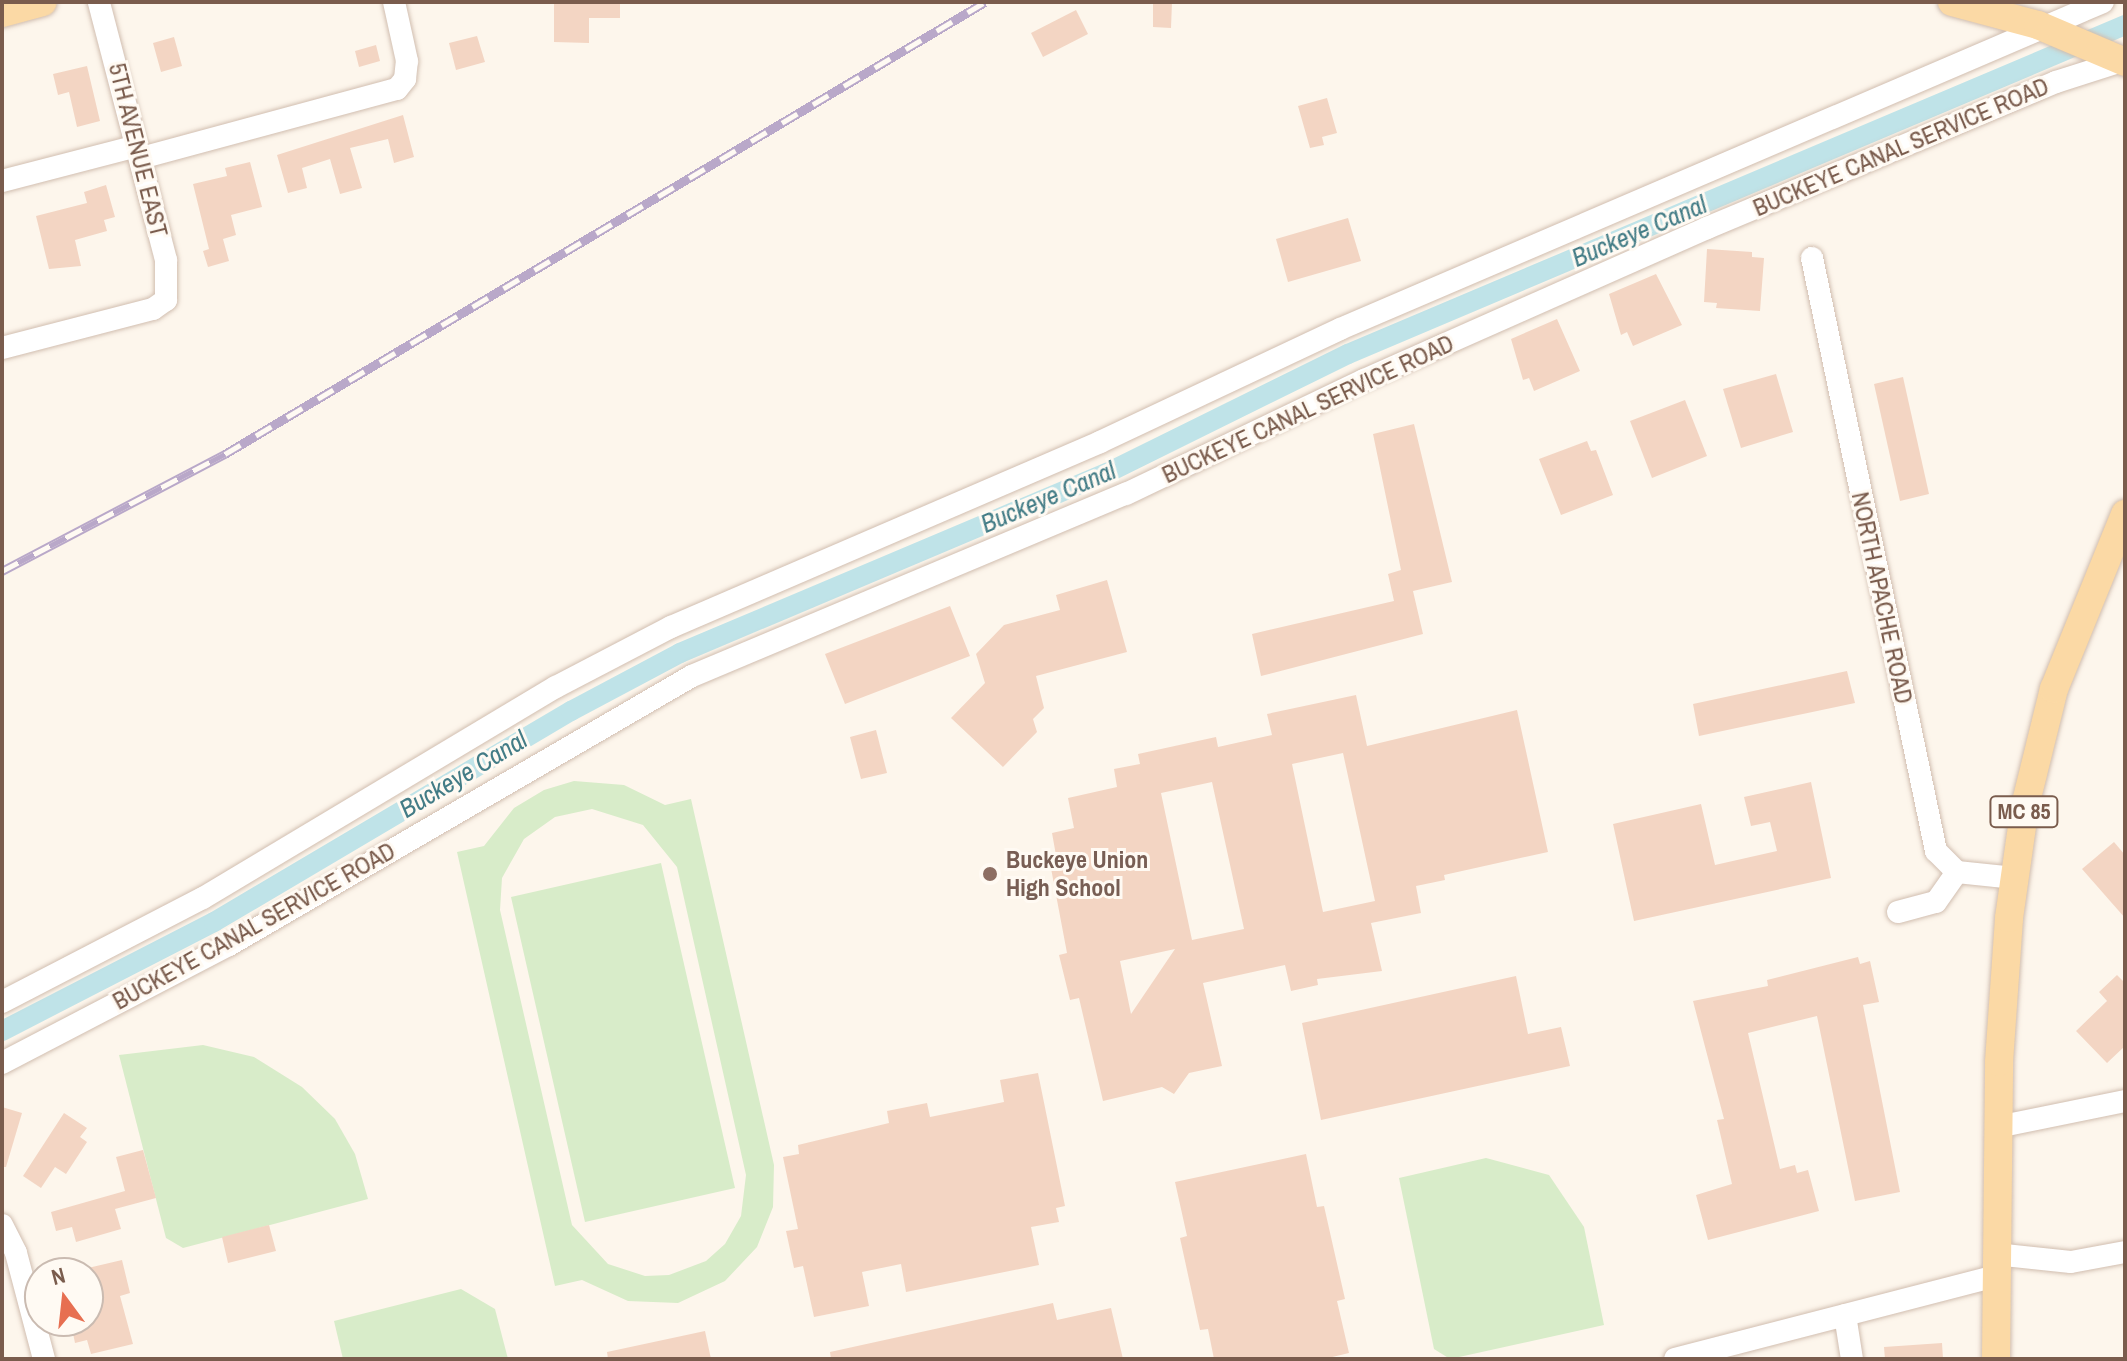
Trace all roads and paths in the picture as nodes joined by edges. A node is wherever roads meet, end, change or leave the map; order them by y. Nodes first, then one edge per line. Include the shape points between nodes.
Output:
1 (43, 2) edge
2 (99, 2) edge
3 (394, 2) edge
4 (1952, 2) edge
5 (2103, 2) edge
6 (2, 13) edge
7 (2042, 27) junction
8 (2122, 60) edge
9 (139, 152) junction
10 (2, 181) edge
11 (1812, 258) dead end
12 (2, 348) edge
13 (2125, 514) edge
14 (1957, 872) junction
15 (2015, 878) junction
16 (1898, 912) dead end
17 (2, 1002) edge
18 (2, 1063) edge
19 (2125, 1101) edge
20 (1997, 1127) junction
21 (2, 1225) edge
22 (2125, 1252) edge
23 (1995, 1265) junction
24 (1845, 1315) junction
25 (44, 1359) edge
26 (1675, 1359) edge
27 (1852, 1359) edge
28 (1996, 1359) edge

1 - 6 main road
2 - 9 street, 5TH AVENUE EAST
3 - 9 street via 407,61 405,79 381,95
4 - 7 main road
5 - 7 street, BUCKEYE CANAL SERVICE ROAD
7 - 8 main road
7 - 17 street, BUCKEYE CANAL SERVICE ROAD via 1340,329 1100,442 671,627 556,687 203,898
8 - 18 street, BUCKEYE CANAL SERVICE ROAD via 2056,82 1707,228 1364,380 1126,494 692,676 229,945
9 - 10 street
9 - 12 street, 5TH AVENUE EAST via 166,260 166,300 153,309
11 - 14 street, NORTH APACHE ROAD via 1936,851
13 - 15 main road, MC 85 via 2054,689 2025,806
14 - 15 street
14 - 16 street via 1936,902
15 - 20 main road, MC 85
19 - 20 street
20 - 23 main road, MC 85
21 - 25 street via 16,1253
22 - 23 street via 2071,1262
23 - 24 street
23 - 28 main road, MC 85
24 - 26 street
24 - 27 street

